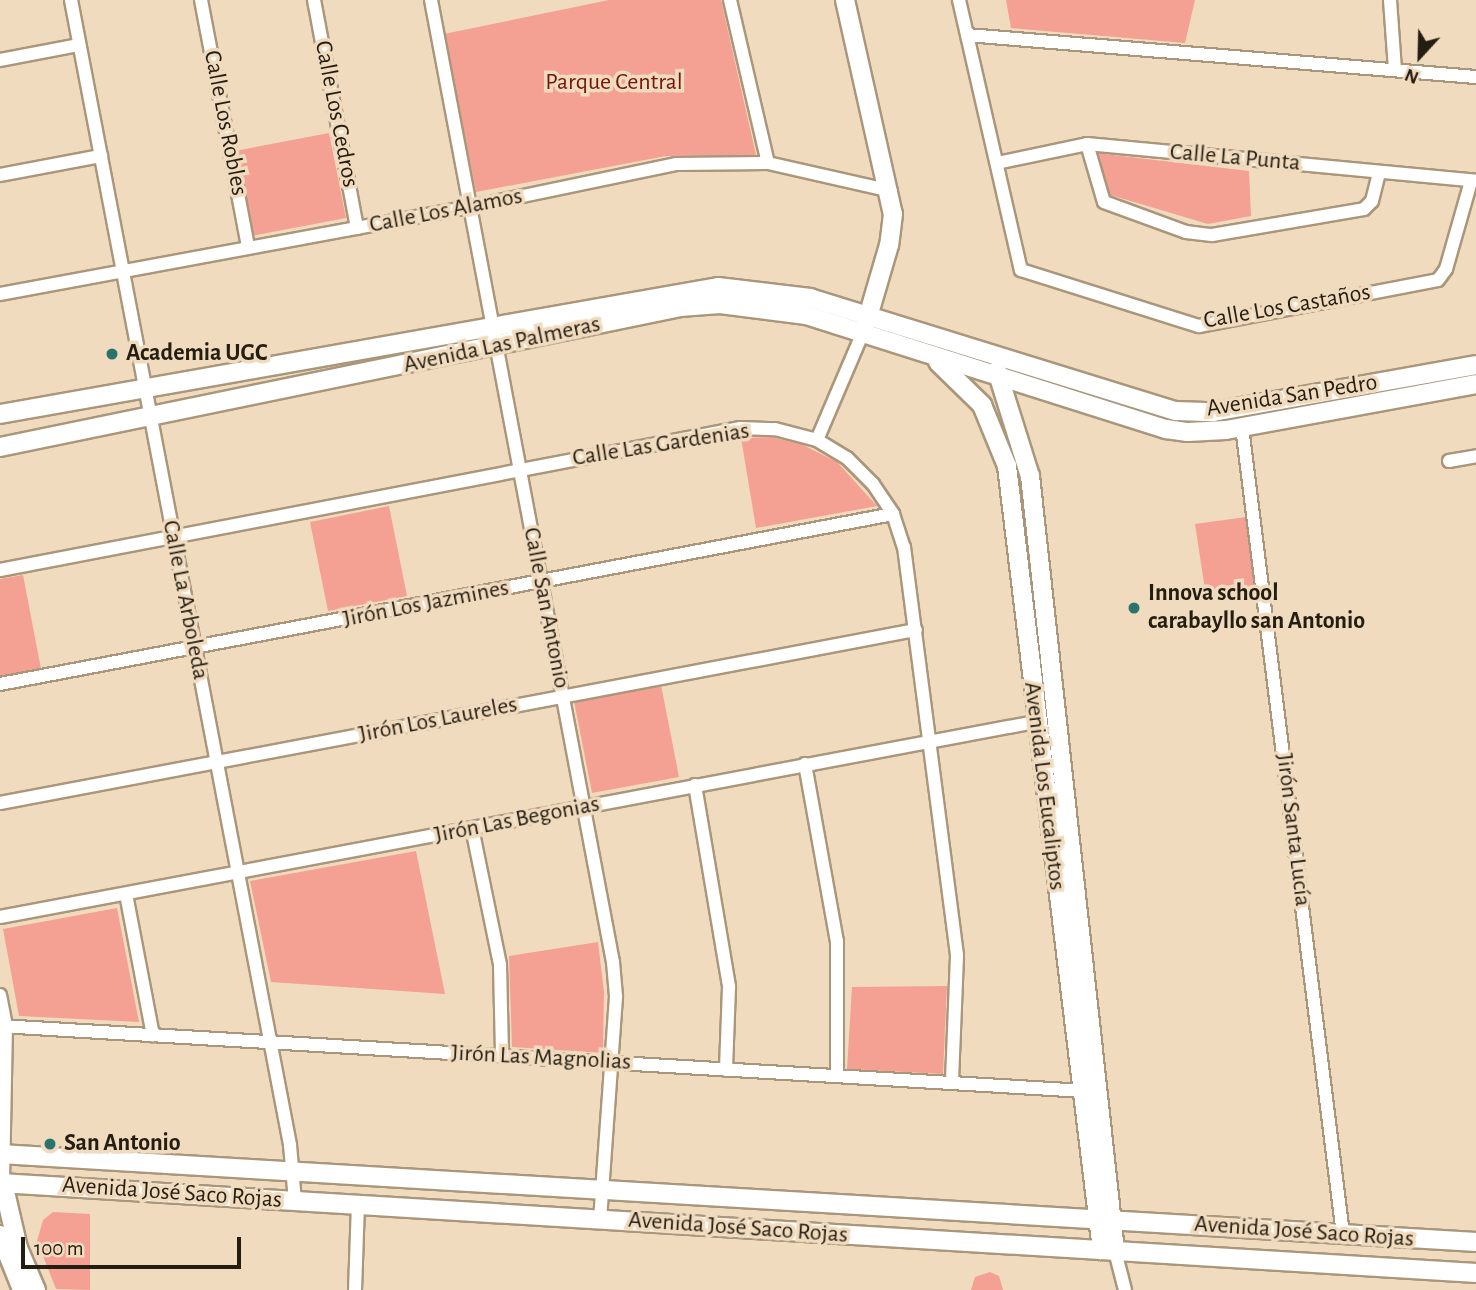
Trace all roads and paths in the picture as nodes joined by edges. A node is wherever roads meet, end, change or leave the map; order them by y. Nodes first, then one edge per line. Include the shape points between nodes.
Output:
1 (71, 0) edge
2 (201, 0) edge
3 (314, 0) edge
4 (432, 0) edge
5 (730, 0) edge
6 (845, 0) edge
7 (959, 0) edge
8 (1390, 0) edge
9 (967, 35) junction
10 (79, 45) junction
11 (0, 60) edge
12 (1395, 70) junction
13 (1476, 76) edge
14 (1087, 144) junction
15 (101, 156) junction
16 (768, 163) junction
17 (996, 163) junction
18 (1379, 172) junction
19 (0, 175) edge
20 (1473, 181) edge
21 (891, 191) junction
22 (471, 207) junction
23 (357, 228) junction
24 (248, 247) junction
25 (122, 271) junction
26 (0, 294) edge
27 (866, 324) junction
28 (493, 327) junction
29 (497, 346) junction
30 (924, 352) junction
31 (989, 355) junction
32 (1476, 365) edge
33 (999, 377) junction
34 (1476, 384) edge
35 (145, 387) junction
36 (1170, 410) junction
37 (1213, 412) junction
38 (0, 414) edge
39 (151, 419) junction
40 (1242, 427) junction
41 (1166, 429) junction
42 (1210, 431) junction
43 (817, 440) junction
44 (0, 447) edge
45 (1476, 456) edge
46 (1449, 461) dead end
47 (520, 470) junction
48 (893, 514) junction
49 (173, 537) junction
50 (0, 570) edge
51 (541, 582) junction
52 (916, 631) junction
53 (195, 648) junction
54 (0, 684) edge
55 (563, 697) junction
56 (1035, 722) junction
57 (928, 742) junction
58 (216, 762) junction
59 (805, 764) junction
60 (695, 785) junction
61 (0, 803) edge
62 (584, 807) junction
63 (472, 828) junction
64 (238, 873) junction
65 (126, 894) junction
66 (0, 918) edge
67 (0, 995) edge
68 (3, 1026) edge
69 (153, 1035) junction
70 (271, 1042) junction
71 (502, 1056) junction
72 (612, 1063) junction
73 (726, 1070) junction
74 (836, 1076) junction
75 (952, 1083) junction
76 (1083, 1091) junction
77 (0, 1154) edge
78 (295, 1172) junction
79 (2, 1183) edge
80 (603, 1190) junction
81 (295, 1201) junction
82 (358, 1205) junction
83 (600, 1219) junction
84 (1106, 1219) junction
85 (1343, 1234) junction
86 (0, 1235) edge
87 (1476, 1242) edge
88 (1108, 1250) junction
89 (1476, 1273) edge
90 (23, 1290) edge
91 (36, 1290) edge
92 (355, 1290) edge
93 (1125, 1290) edge

1 - 10 street, Calle La Arboleda
2 - 24 street, Calle Los Robles
3 - 23 street, Calle Los Cedros
4 - 22 street, Calle San Antonio
5 - 16 street
6 - 21 street
7 - 9 street, Calle Los Castaños
8 - 12 street
9 - 12 street
9 - 17 street, Calle Los Castaños
10 - 11 street
10 - 15 street, Calle La Arboleda
12 - 13 street
14 - 17 street, Calle La Punta
14 - 18 street, Calle La Punta
14 - 18 street via 1104,202 1186,232 1212,235 1364,209
15 - 19 street
15 - 25 street, Calle La Arboleda
16 - 21 street, Calle Los Alamos
16 - 22 street, Calle Los Alamos via 676,164
17 - 20 street, Calle Los Castaños via 1021,270 1199,326 1438,280 1446,269
18 - 20 street, Calle La Punta
21 - 27 street via 889,245
22 - 23 street, Calle Los Alamos
22 - 28 street, Calle San Antonio
23 - 24 street, Calle Los Alamos
24 - 25 street, Calle Los Alamos
25 - 26 street, Calle Los Alamos
25 - 35 street, Calle La Arboleda
27 - 28 street, Avenida Las Palmeras via 763,289 718,287
27 - 29 street, Avenida Las Palmeras via 720,304 680,307
27 - 30 street, Avenida Las Palmeras
27 - 31 street, Avenida Las Palmeras
27 - 43 street
28 - 29 street, Calle San Antonio
28 - 35 street, Avenida Las Palmeras
29 - 39 street, Avenida Las Palmeras
29 - 47 street, Calle San Antonio
30 - 33 street, Avenida Las Palmeras
30 - 56 street, Avenida Los Eucaliptos via 969,387 997,432 1007,466
31 - 33 street, Avenida Los Eucaliptos
31 - 36 street, Avenida San Pedro
32 - 37 street, Avenida San Pedro
33 - 41 street, Avenida San Pedro
33 - 84 street, Avenida Los Eucaliptos via 1030,476
34 - 40 street, Avenida San Pedro
35 - 38 street, Avenida Las Palmeras
35 - 39 street, Calle La Arboleda
36 - 37 street, Avenida San Pedro
36 - 41 street
37 - 42 street
39 - 44 street, Avenida Las Palmeras
39 - 49 street, Calle La Arboleda
40 - 42 street, Avenida San Pedro
40 - 85 street, Jirón Santa Lucía
41 - 42 street, Avenida San Pedro
43 - 47 street, Calle Las Gardenias via 775,429 740,428
43 - 48 street, Calle Las Gardenias via 856,466
45 - 46 street
47 - 49 street, Calle Las Gardenias
47 - 51 street, Calle San Antonio
48 - 51 street, Jirón Los Jazmines
48 - 52 street, Calle Las Gardenias via 904,547
49 - 50 street, Calle Las Gardenias
49 - 53 street, Calle La Arboleda
51 - 53 street, Jirón Los Jazmines
51 - 55 street, Calle San Antonio
52 - 55 street, Jirón Los Laureles
52 - 57 street, Calle Las Gardenias
53 - 54 street, Jirón Los Jazmines
53 - 58 street, Calle La Arboleda
55 - 58 street, Jirón Los Laureles
55 - 62 street, Calle San Antonio
56 - 57 street, Jirón Las Begonias
56 - 76 street, Avenida Los Eucaliptos
57 - 59 street, Jirón Las Begonias
57 - 75 street, Calle Las Gardenias via 957,956
58 - 61 street, Jirón Los Laureles
58 - 64 street, Calle La Arboleda
59 - 60 street, Jirón Las Begonias
59 - 74 street via 837,941
60 - 62 street, Jirón Las Begonias
60 - 73 street via 729,988
62 - 63 street, Jirón Las Begonias
62 - 72 street, Calle San Antonio via 616,990
63 - 64 street, Jirón Las Begonias
63 - 71 street via 500,965
64 - 65 street, Jirón Las Begonias
64 - 70 street, Calle La Arboleda
65 - 66 street, Jirón Las Begonias
65 - 69 street
67 - 68 street
68 - 69 street, Jirón Las Magnolias
68 - 77 street
69 - 70 street, Jirón Las Magnolias
70 - 71 street, Jirón Las Magnolias
70 - 78 street, Calle La Arboleda
71 - 72 street, Jirón Las Magnolias
72 - 73 street, Jirón Las Magnolias
72 - 80 street, Calle San Antonio
73 - 74 street, Jirón Las Magnolias
74 - 75 street, Jirón Las Magnolias
75 - 76 street, Jirón Las Magnolias
76 - 84 street, Avenida Los Eucaliptos
77 - 78 street, Avenida José Saco Rojas
77 - 79 street
78 - 80 street, Avenida José Saco Rojas
78 - 81 street, Calle La Arboleda
79 - 81 street, Avenida José Saco Rojas
79 - 91 street via 18,1248
80 - 83 street, Calle San Antonio
80 - 84 street, Avenida José Saco Rojas
81 - 82 street, Avenida José Saco Rojas
82 - 83 street, Avenida José Saco Rojas
82 - 92 street
83 - 88 street, Avenida José Saco Rojas
84 - 85 street, Avenida José Saco Rojas
84 - 88 street, Avenida Los Eucaliptos
85 - 87 street, Avenida José Saco Rojas
86 - 90 street
88 - 89 street, Avenida José Saco Rojas
88 - 93 street

